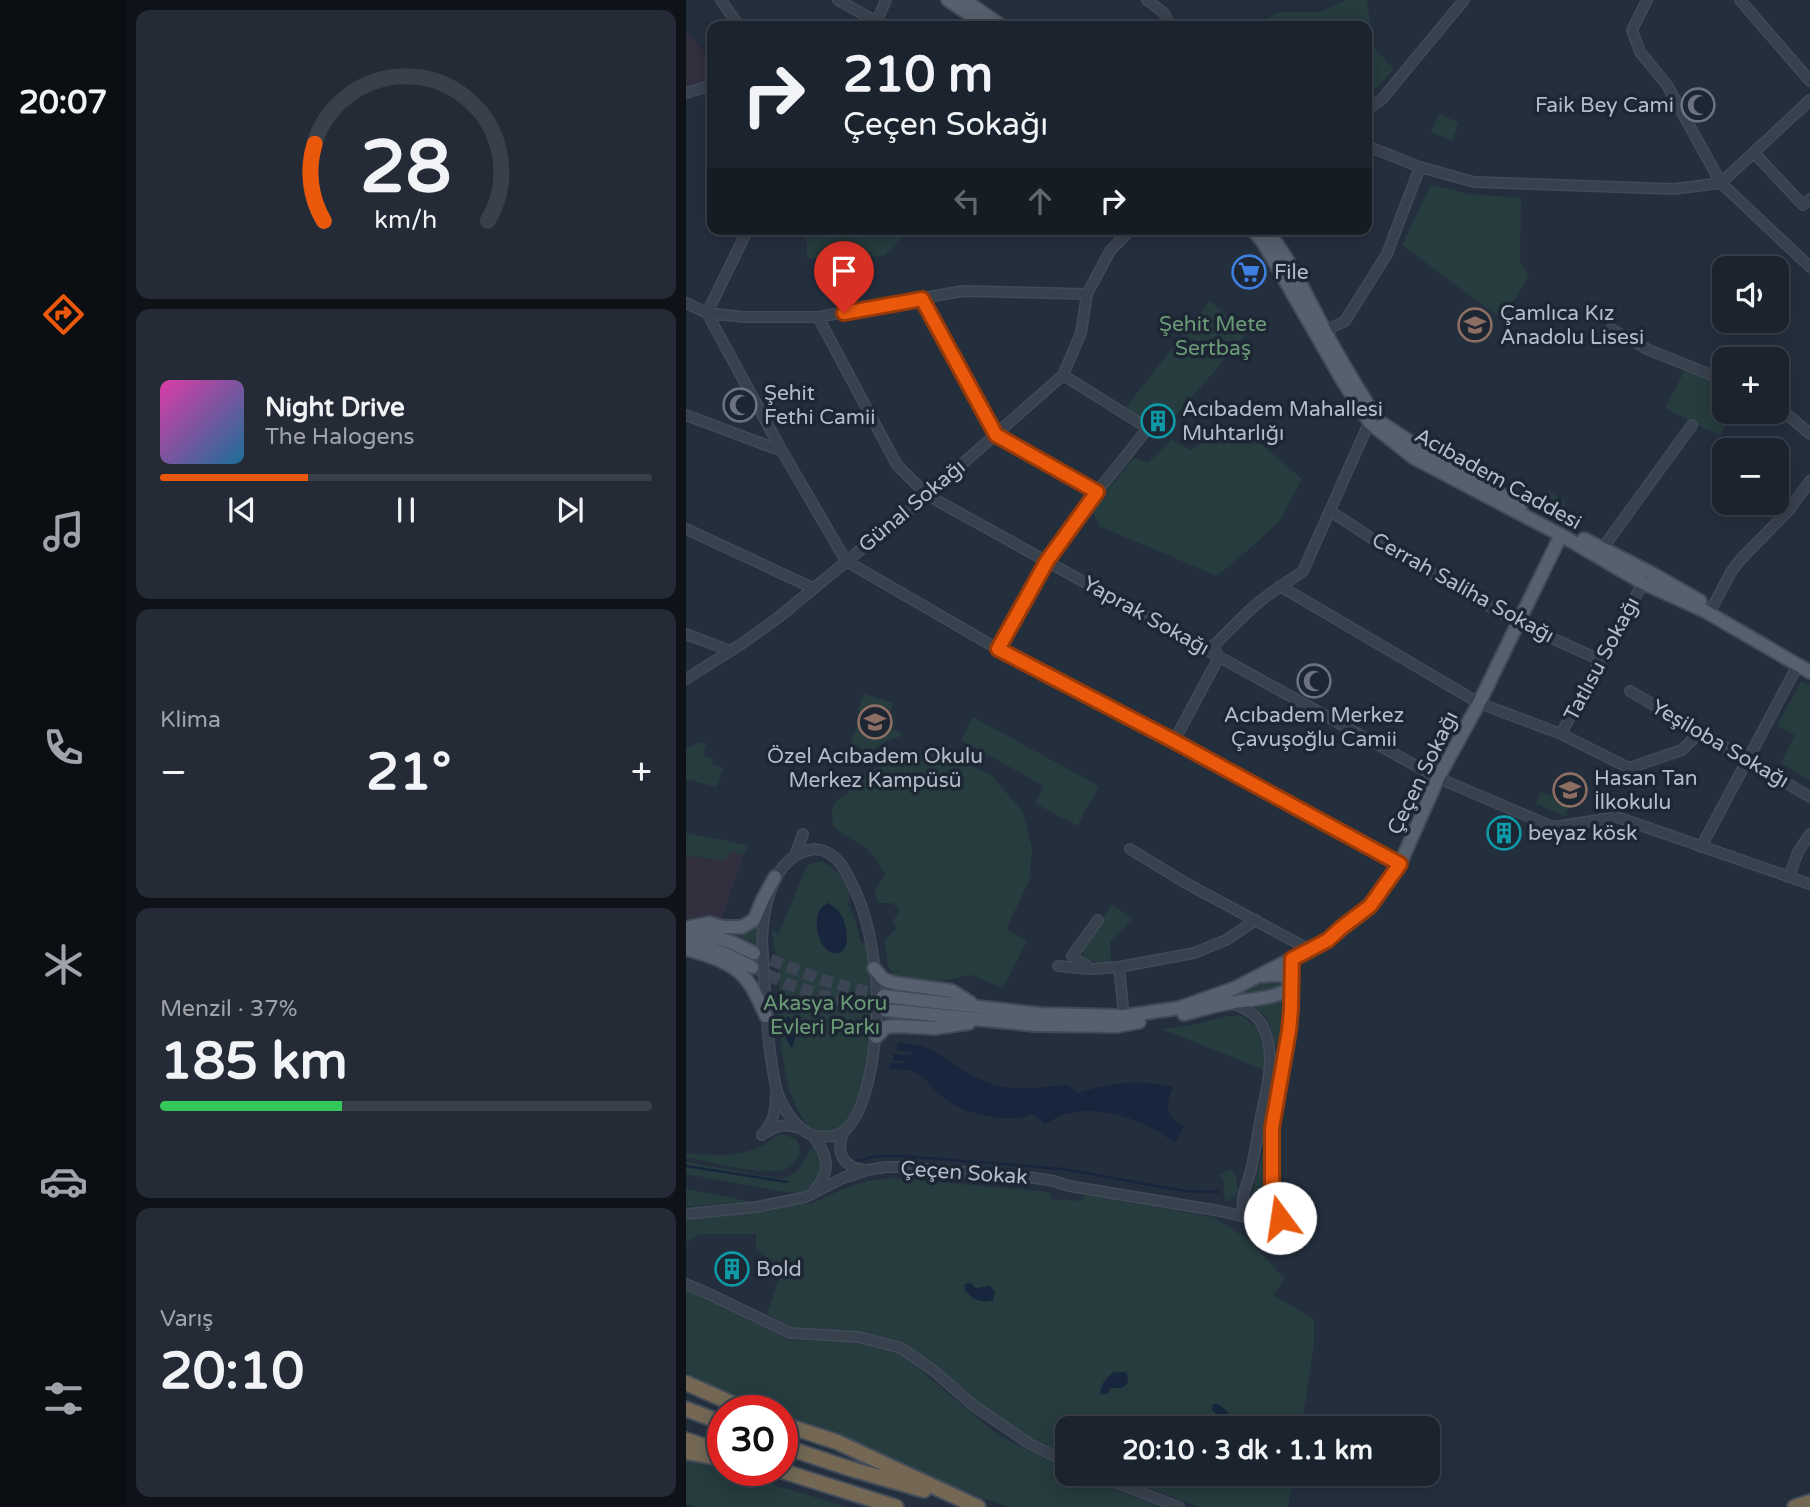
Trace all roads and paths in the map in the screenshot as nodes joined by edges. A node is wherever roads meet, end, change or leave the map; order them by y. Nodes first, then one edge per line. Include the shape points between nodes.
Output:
1 (721, 0) edge
2 (838, 0) edge
3 (886, 0) edge
4 (948, 0) edge
5 (964, 0) edge
6 (1147, 0) edge
7 (1464, 0) edge
8 (1647, 0) edge
9 (1740, 0) edge
10 (736, 21) edge
11 (871, 21) edge
12 (877, 21) edge
13 (980, 21) edge
14 (995, 21) edge
15 (1168, 21) edge
16 (1810, 81) edge
17 (707, 87) edge
18 (686, 93) edge
19 (1810, 100) edge
20 (1372, 106) edge
21 (1372, 148) edge
22 (1755, 153) junction
23 (1420, 167) junction
24 (1721, 183) junction
25 (1810, 199) edge
26 (745, 235) edge
27 (1125, 235) edge
28 (1257, 235) edge
29 (1270, 235) edge
30 (1810, 267) edge
31 (1087, 294) junction
32 (922, 299) junction
33 (686, 303) edge
34 (707, 313) junction
35 (818, 317) junction
36 (1611, 329) dead end
37 (1325, 331) junction
38 (1063, 375) junction
39 (1712, 375) edge
40 (686, 415) edge
41 (1789, 416) edge
42 (1371, 418) junction
43 (1692, 425) dead end
44 (996, 435) junction
45 (1810, 435) edge
46 (782, 451) junction
47 (1810, 481) edge
48 (1097, 492) junction
49 (927, 495) junction
50 (1330, 511) junction
51 (686, 529) edge
52 (1561, 535) junction
53 (1602, 549) junction
54 (846, 561) junction
55 (1047, 561) junction
56 (1643, 583) junction
57 (1280, 586) junction
58 (813, 588) junction
59 (1708, 609) junction
60 (1519, 623) junction
61 (686, 634) edge
62 (998, 649) junction
63 (728, 650) junction
64 (1219, 657) junction
65 (1600, 660) junction
66 (1804, 664) edge
67 (1810, 672) edge
68 (686, 679) edge
69 (1630, 691) dead end
70 (1479, 703) junction
71 (1700, 732) junction
72 (1561, 734) junction
73 (1174, 741) junction
74 (1748, 760) junction
75 (1438, 778) junction
76 (1810, 797) edge
77 (803, 834) dead end
78 (1810, 834) edge
79 (1701, 847) junction
80 (1130, 849) dead end
81 (795, 855) junction
82 (1400, 864) junction
83 (775, 877) junction
84 (1789, 877) junction
85 (1810, 884) edge
86 (1098, 920) dead end
87 (1256, 920) junction
88 (686, 928) edge
89 (686, 939) edge
90 (686, 949) edge
91 (1310, 950) junction
92 (754, 953) tunnel mouth
93 (1292, 959) junction
94 (1058, 966) dead end
95 (752, 967) tunnel mouth
96 (1119, 967) junction
97 (874, 968) junction
98 (1091, 969) junction
99 (1261, 976) junction
100 (1292, 987) junction
101 (883, 996) tunnel mouth
102 (1230, 1003) junction
103 (974, 1005) junction
104 (885, 1010) tunnel mouth
105 (766, 1016) junction
106 (1124, 1016) junction
107 (989, 1020) junction
108 (876, 1037) junction
109 (775, 1082) junction
110 (844, 1131) junction
111 (808, 1133) junction
112 (826, 1160) junction
113 (844, 1160) junction
114 (867, 1170) junction
115 (843, 1178) junction
116 (806, 1197) junction
117 (686, 1214) edge
118 (1245, 1217) junction
119 (686, 1284) edge
120 (686, 1383) edge
121 (713, 1395) edge
122 (686, 1409) edge
123 (686, 1415) edge
124 (707, 1418) edge
125 (707, 1421) edge
126 (798, 1429) edge
127 (686, 1440) edge
128 (707, 1447) edge
129 (798, 1451) edge
130 (686, 1452) edge
131 (707, 1455) edge
132 (1055, 1456) edge
133 (798, 1476) edge
134 (1125, 1486) edge
135 (1810, 1502) edge
136 (896, 1507) edge
137 (978, 1507) edge
138 (1179, 1507) edge
139 (1795, 1507) edge

1 - 10 street
2 - 11 street
3 - 12 street
4 - 13 main road
5 - 14 main road
6 - 15 street
7 - 20 street
8 - 24 street via 1632,30 1640,52 1667,85
9 - 16 street
17 - 18 street
19 - 22 street
21 - 23 street
22 - 24 street
22 - 25 street via 1803,205
23 - 24 street via 1474,182 1528,185 1674,189
23 - 37 street via 1387,254 1345,321
24 - 30 street
26 - 34 street
27 - 31 street via 1110,251
28 - 42 main road, Acıbadem Caddesi via 1344,383
29 - 37 main road, Acıbadem Caddesi
31 - 32 street via 962,291
31 - 38 street, Günal Sokağı via 1081,333
32 - 35 street
32 - 44 street
33 - 34 street
34 - 35 street
34 - 46 street
35 - 49 street, Yaprak Sokağı via 897,465
36 - 39 street
37 - 42 main road, Acıbadem Caddesi
38 - 44 street, Günal Sokağı
38 - 48 street via 1146,427
40 - 46 street
41 - 45 street
42 - 50 street
42 - 52 main road, Acıbadem Caddesi via 1414,458
42 - 53 main road, Acıbadem Caddesi
43 - 53 street
44 - 48 street
44 - 49 street, Günal Sokağı
46 - 54 street
47 - 59 street via 1741,559
48 - 55 street
49 - 54 street, Günal Sokağı
49 - 55 street, Yaprak Sokağı
50 - 57 street via 1303,571
50 - 60 street, Cerrah Saliha Sokağı
51 - 58 street
52 - 56 main road, Acıbadem Caddesi
52 - 60 main road, Çeçen Sokağı
53 - 59 main road, Acıbadem Caddesi
54 - 58 street, Günal Sokağı
54 - 62 street
55 - 62 street
55 - 64 street, Yaprak Sokağı
56 - 59 main road, Acıbadem Caddesi
56 - 65 street, Tatlısu Sokağı
57 - 64 street via 1213,646
57 - 70 street
58 - 63 street, Günal Sokağı
59 - 66 main road, Acıbadem Caddesi
60 - 65 street, Cerrah Saliha Sokağı
60 - 70 main road, Çeçen Sokağı
61 - 63 street
62 - 73 street
63 - 68 street, Günal Sokağı
64 - 73 street
64 - 75 street, Yaprak Sokağı
65 - 72 street, Tatlısu Sokağı
66 - 67 main road, Acıbadem Caddesi
66 - 74 street
69 - 71 street, Yeşiloba Sokağı
70 - 72 street
70 - 75 main road, Çeçen Sokağı
71 - 72 street via 1682,750 1629,768
71 - 74 street, Yeşiloba Sokağı
73 - 82 street
74 - 76 street, Yeşiloba Sokağı
74 - 79 street
75 - 79 street, Yaprak Sokağı via 1553,827 1617,817
75 - 82 main road, Çeçen Sokağı
77 - 81 street
78 - 84 street
79 - 84 street
80 - 87 street
81 - 83 street
81 - 97 street via 806,850 827,851 841,864 862,906
82 - 91 main road, Çeçen Sokağı via 1370,906
83 - 88 main road via 754,920 742,927 709,923
83 - 105 street via 762,924
84 - 85 street
86 - 98 street via 1072,956
87 - 91 street
87 - 96 street via 1227,940 1194,953
88 - 92 main road
89 - 95 main road
90 - 105 main road via 739,972
91 - 93 main road, Çeçen Sokağı
93 - 99 main road, Çeçen Sokağı
93 - 100 main road
94 - 98 street
96 - 98 street
96 - 106 street
97 - 103 main road via 883,979 953,991
97 - 108 street
99 - 100 main road via 1283,975
99 - 106 main road, Çeçen Sokağı via 1179,1008
100 - 102 main road via 1274,996
100 - 118 street, Çeçen Sokak via 1272,1128 1272,1188 1280,1218 1262,1227
101 - 103 main road, Çeçen Sokağı
102 - 107 main road via 1117,1026
102 - 118 street via 1262,1024 1270,1066 1242,1195
103 - 106 main road, Çeçen Sokağı via 1040,1014
104 - 107 main road
105 - 109 street
107 - 108 main road via 936,1028 886,1027
108 - 110 street via 866,1091
109 - 111 street via 781,1101
109 - 111 street via 774,1116 762,1135 784,1125
110 - 111 street via 829,1136
110 - 113 street via 839,1145
111 - 112 street via 822,1147
112 - 115 street
112 - 116 street via 823,1179
113 - 114 street
113 - 115 street
114 - 115 street, Çeçen Sokak
114 - 118 street, Çeçen Sokak via 896,1167 1034,1178
115 - 116 street, Çeçen Sokak
116 - 117 street, Çeçen Sokak
119 - 132 street via 790,1334 859,1337 901,1348 974,1406
120 - 121 highway
122 - 124 highway
123 - 125 highway
126 - 137 highway
127 - 128 highway
129 - 137 highway
130 - 131 highway
133 - 136 highway
134 - 138 street
135 - 139 highway

